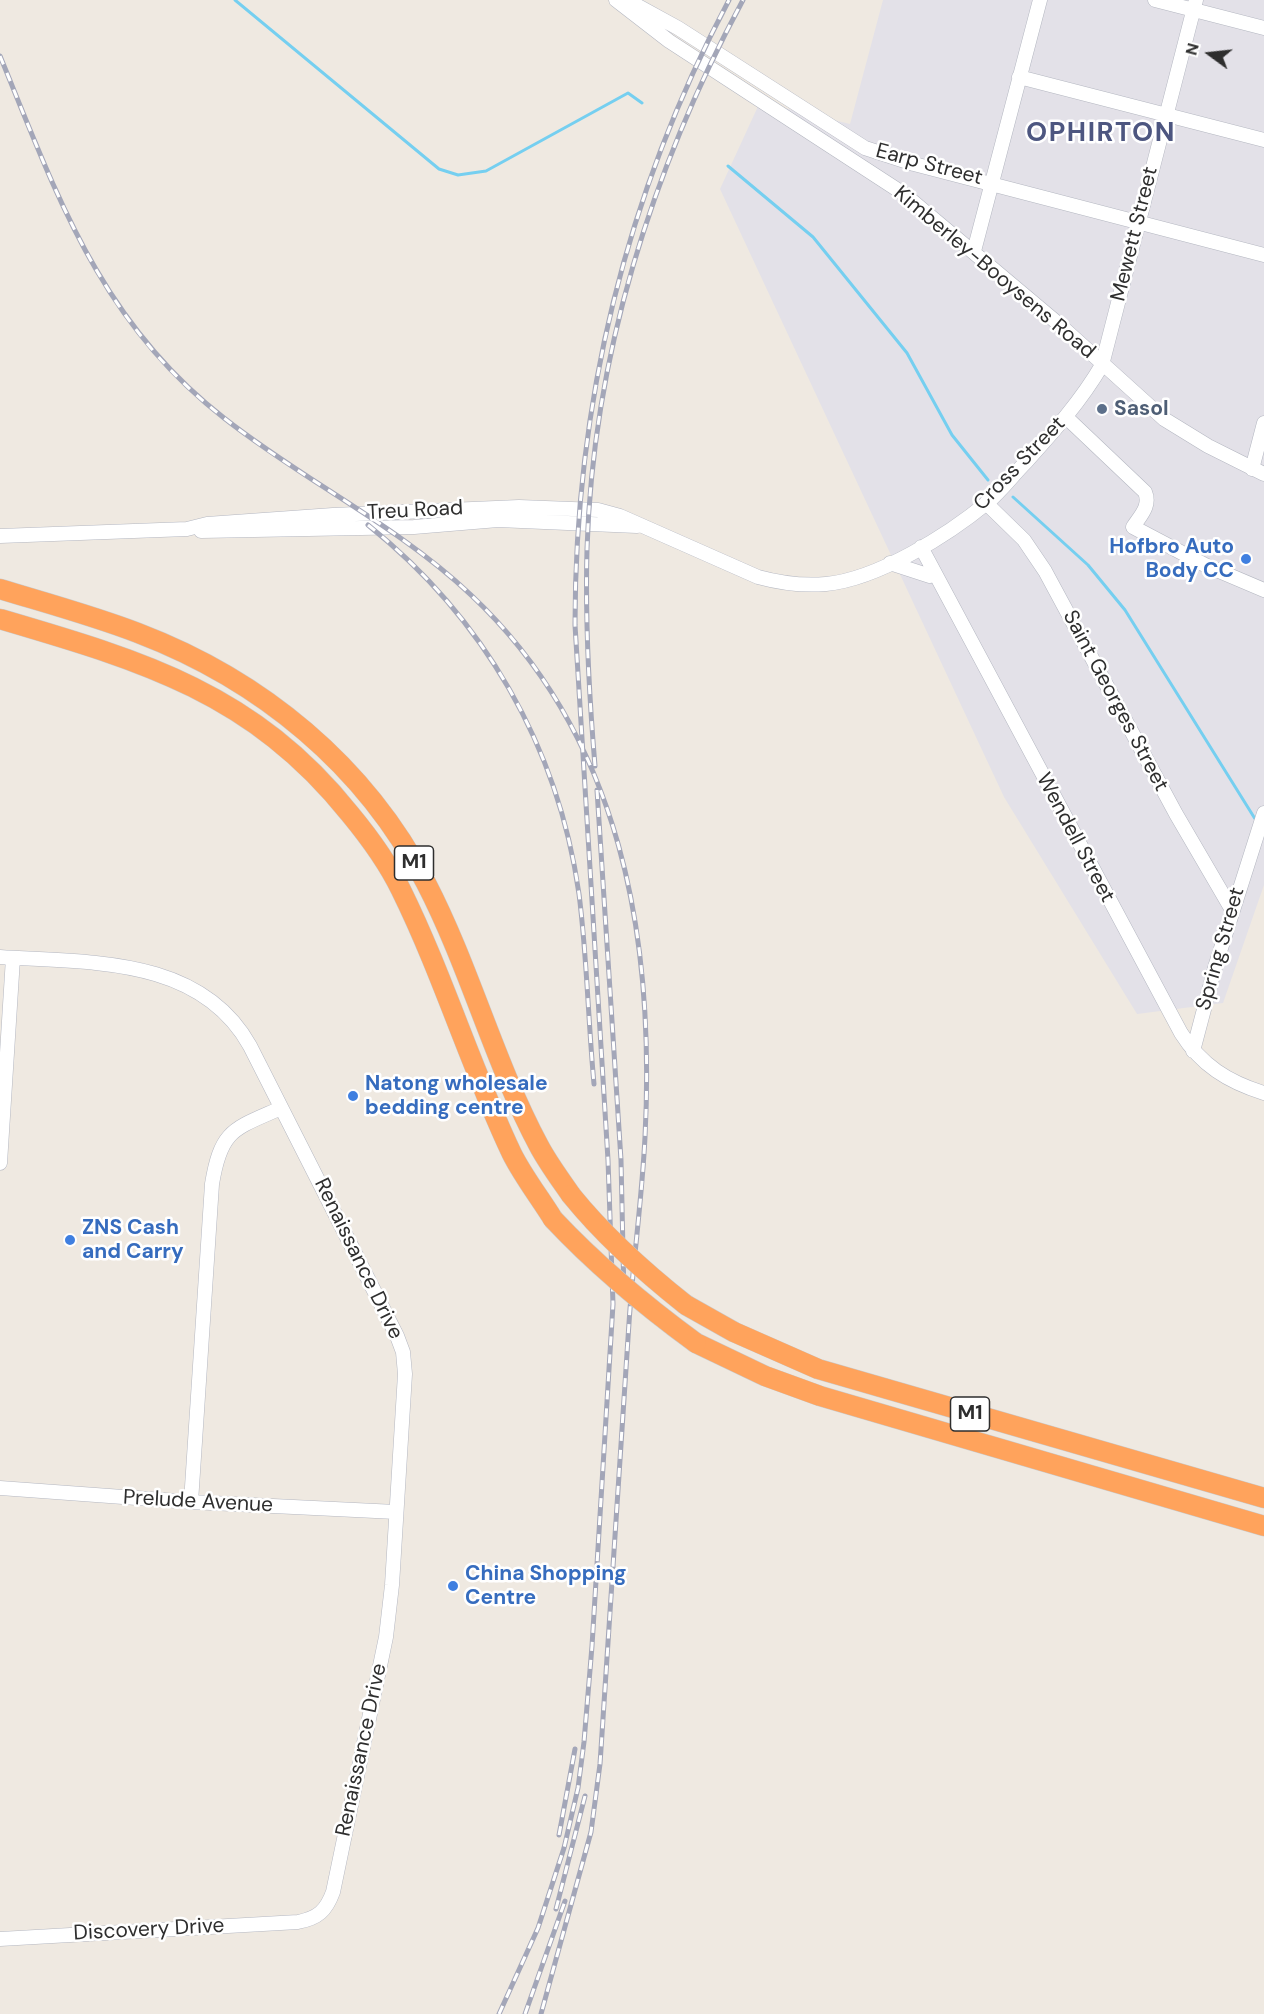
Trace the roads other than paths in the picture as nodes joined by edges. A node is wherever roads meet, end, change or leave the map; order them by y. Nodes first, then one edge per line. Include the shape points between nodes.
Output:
1 (616, 0) edge
2 (627, 0) edge
3 (1040, 0) edge
4 (1155, 0) edge
5 (1195, 5) edge
6 (1264, 28) edge
7 (1019, 77) junction
8 (1165, 116) junction
9 (827, 124) junction
10 (1264, 140) edge
11 (891, 156) junction
12 (853, 159) junction
13 (884, 179) junction
14 (991, 182) junction
15 (1138, 223) junction
16 (974, 251) junction
17 (1264, 255) edge
18 (1102, 365) junction
19 (1066, 417) junction
20 (1264, 423) edge
21 (1258, 472) edge
22 (990, 500) junction
23 (0, 536) edge
24 (918, 549) junction
25 (890, 563) junction
26 (930, 576) junction
27 (0, 589) edge
28 (1264, 590) edge
29 (0, 620) edge
30 (960, 623) junction
31 (0, 632) edge
32 (125, 657) junction
33 (1263, 814) edge
34 (1232, 910) junction
35 (7, 957) edge
36 (1193, 1052) junction
37 (1264, 1093) edge
38 (281, 1107) junction
39 (0, 1163) edge
40 (0, 1488) edge
41 (1264, 1498) edge
42 (191, 1502) junction
43 (396, 1512) junction
44 (1264, 1527) edge
45 (298, 1922) joint
46 (0, 1939) edge

1 - 12 street, Earp Street via 669,41
2 - 9 street, Earp Street via 678,27
3 - 7 street
4 - 5 street
5 - 6 street
5 - 8 street, Mewett Street
7 - 8 street
7 - 14 street
8 - 10 street
8 - 15 street, Mewett Street
9 - 11 street, Earp Street via 865,148
9 - 12 street via 845,141
11 - 13 street via 885,164
11 - 14 street, Earp Street
12 - 13 street, Kimberley-Booysens Road
13 - 16 street, Kimberley-Booysens Road
14 - 15 street, Earp Street
14 - 16 street
15 - 17 street, Earp Street
15 - 18 street, Mewett Street
16 - 18 street, Kimberley-Booysens Road
18 - 19 street, Cross Street
18 - 21 street, Kimberley-Booysens Road via 1164,419
19 - 22 street, Cross Street
19 - 28 street via 1145,492 1146,507 1133,527 1205,565
20 - 21 street
22 - 24 street, Cross Street
22 - 34 street, Saint Georges Street via 1034,553
23 - 25 street, Treu Road via 187,529 226,533 356,529 498,519 641,526 758,577 792,584 827,584
24 - 25 street, Treu Road
24 - 26 street, Wendell Street
24 - 30 street, Wendell Street
25 - 26 street
26 - 30 street, Wendell Street
27 - 41 highway, M1, bridge via 137,632 199,660 302,726 345,767 390,822 426,883 539,1146 600,1230 639,1268 686,1305 734,1332 818,1369
29 - 32 highway, M1
30 - 36 street, Wendell Street
31 - 32 highway
32 - 44 highway, M1, bridge via 189,684 260,725 330,789 369,837 400,888 513,1156 554,1219 645,1306 696,1342 757,1373 819,1396
33 - 34 street, Spring Street
34 - 36 street, Spring Street
35 - 38 street, Renaissance Drive via 123,966 151,972 201,993 239,1026
35 - 39 street
36 - 37 street via 1224,1076
38 - 42 street via 237,1128 223,1142 216,1158
38 - 43 street, Renaissance Drive via 403,1352
40 - 42 street, Prelude Avenue
42 - 43 street, Prelude Avenue
43 - 45 street, Renaissance Drive via 386,1637 333,1892 319,1915
45 - 46 street, Discovery Drive

